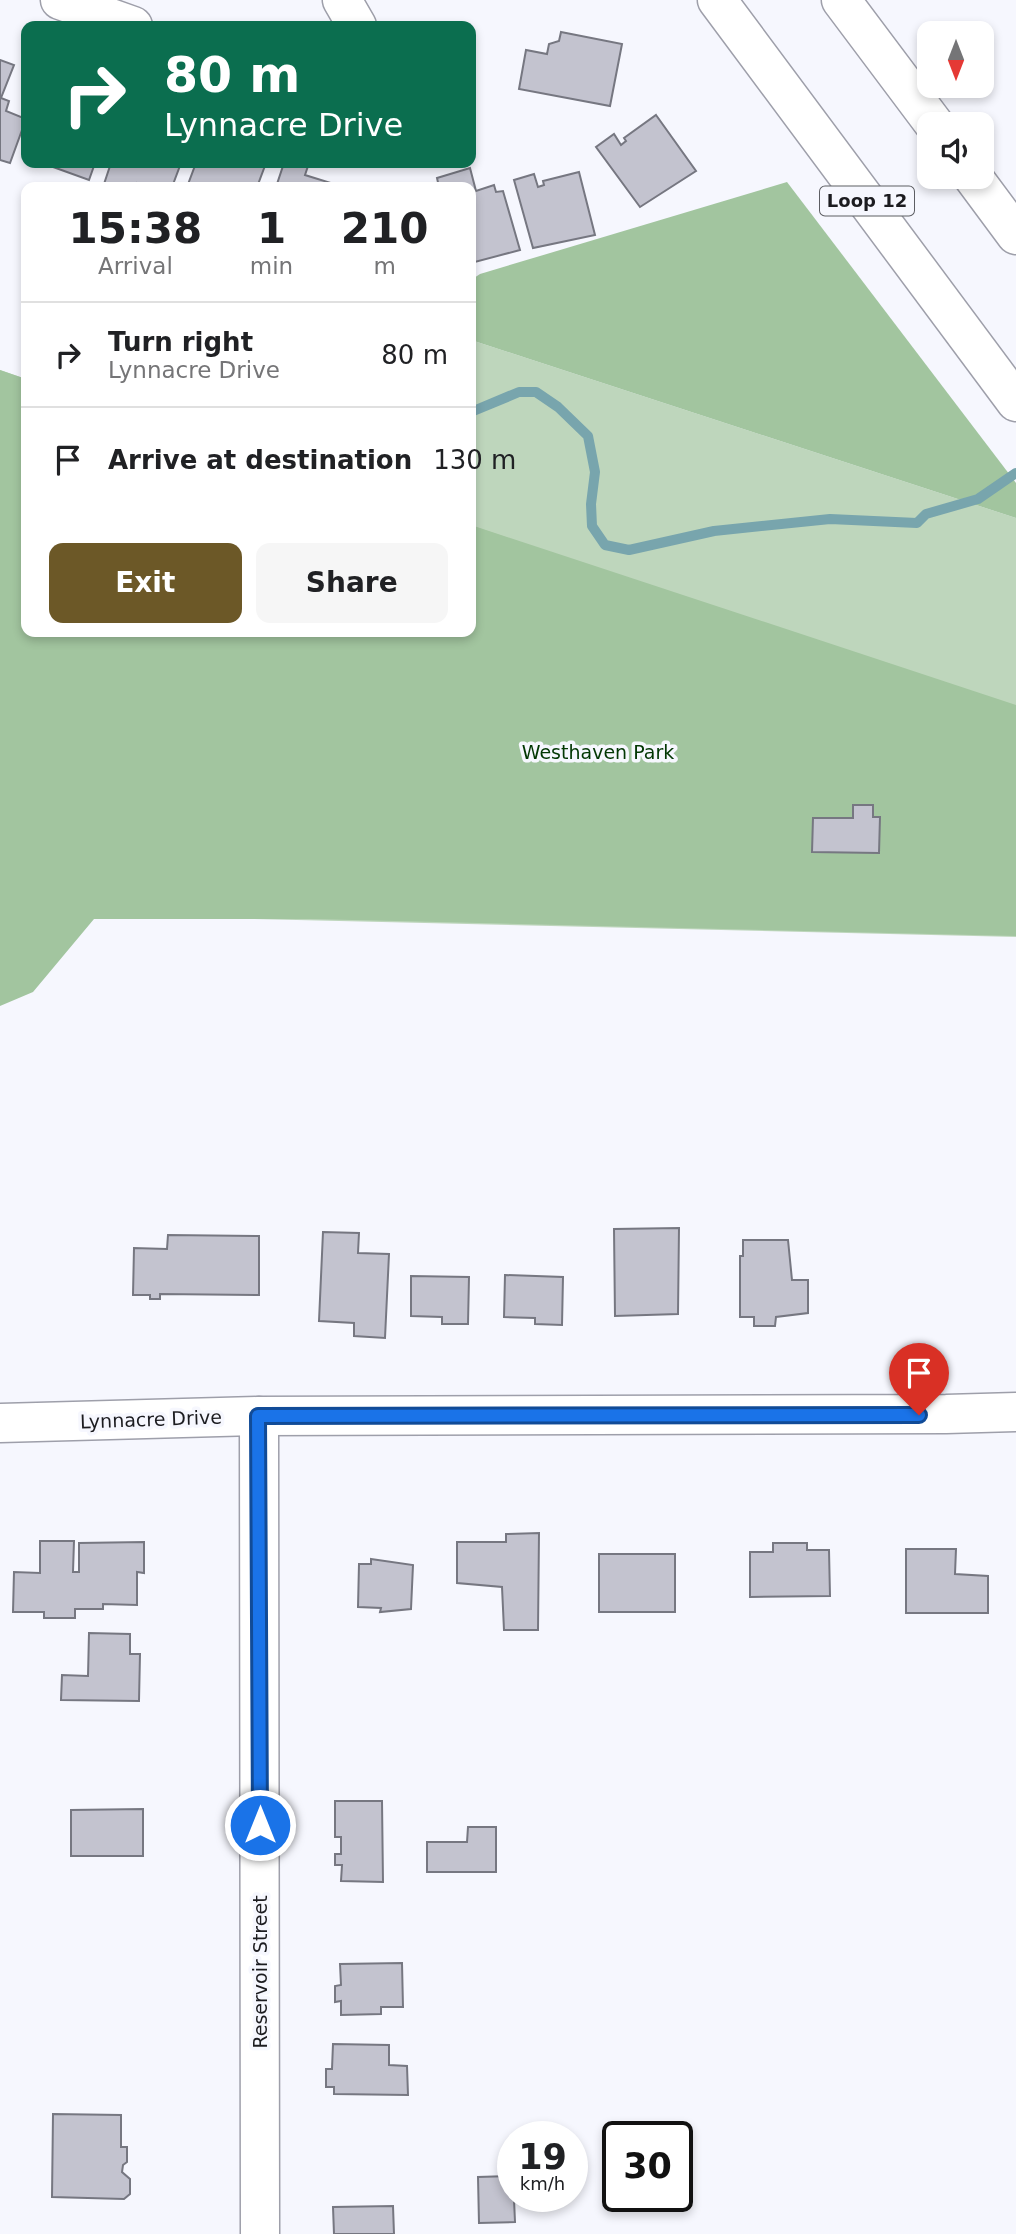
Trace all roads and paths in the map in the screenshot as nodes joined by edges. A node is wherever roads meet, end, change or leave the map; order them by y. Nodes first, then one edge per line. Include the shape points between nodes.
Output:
1 (60, 0) edge
2 (342, 0) edge
3 (718, 0) edge
4 (841, 0) edge
5 (120, 21) edge
6 (354, 21) edge
7 (925, 112) edge
8 (982, 189) edge
9 (1016, 235) edge
10 (1016, 402) edge
11 (1016, 1412) edge
12 (258, 1416) junction
13 (0, 1423) edge
14 (260, 2234) edge

1 - 5 street
2 - 6 street
3 - 10 street, Loop 12
4 - 7 street
8 - 9 street
11 - 12 street, Lynnacre Drive
12 - 13 street, Lynnacre Drive
12 - 14 street, Reservoir Street

